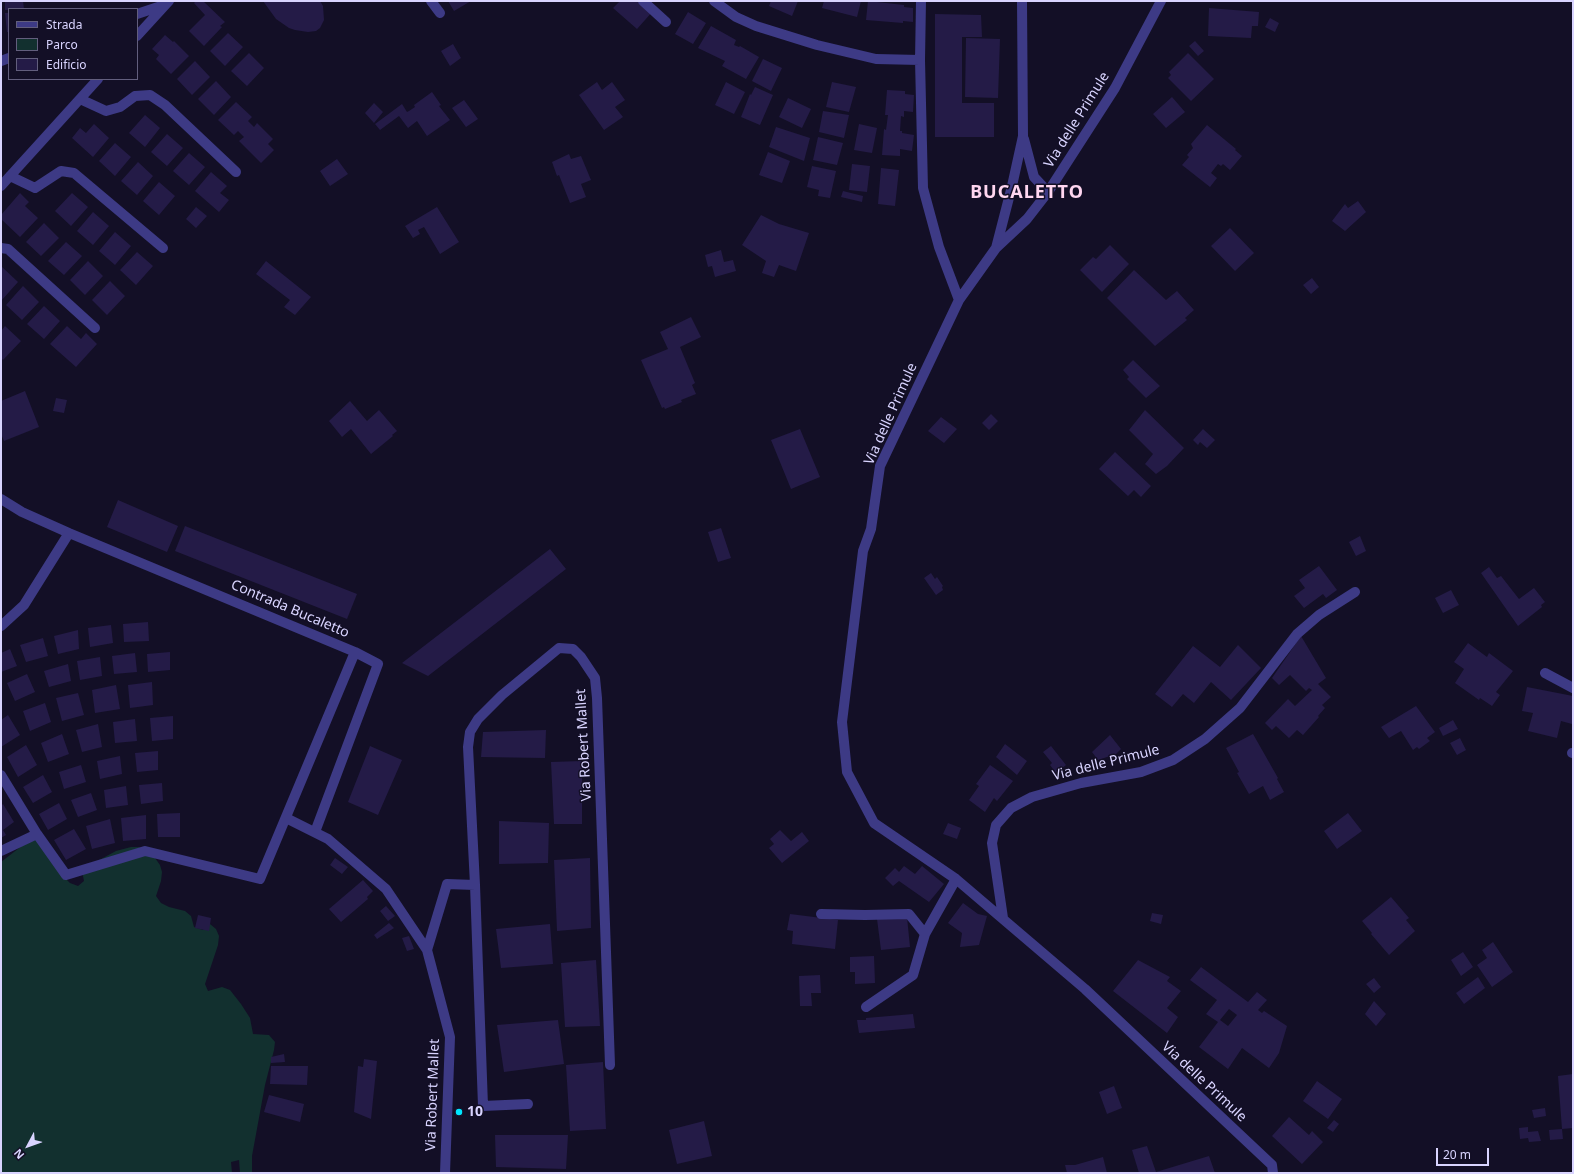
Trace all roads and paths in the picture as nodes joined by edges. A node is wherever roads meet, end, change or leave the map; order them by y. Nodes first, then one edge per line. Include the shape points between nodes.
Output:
1 (431, 1) edge
2 (643, 1) edge
3 (714, 1) edge
4 (921, 1) edge
5 (1022, 1) edge
6 (1161, 1) edge
7 (167, 3) edge
8 (138, 14) edge
9 (440, 14) dead end
10 (666, 22) dead end
11 (138, 35) edge
12 (920, 60) junction
13 (97, 80) edge
14 (80, 99) junction
15 (1023, 136) junction
16 (236, 172) dead end
17 (10, 176) junction
18 (1, 186) edge
19 (1048, 192) junction
20 (1, 248) edge
21 (164, 248) dead end
22 (996, 248) junction
23 (959, 300) junction
24 (95, 328) dead end
25 (1, 499) edge
26 (69, 533) junction
27 (1355, 592) dead end
28 (1, 626) edge
29 (355, 652) junction
30 (1545, 673) dead end
31 (1573, 688) edge
32 (1, 775) edge
33 (286, 818) junction
34 (315, 832) junction
35 (37, 834) junction
36 (1, 851) edge
37 (956, 879) junction
38 (475, 885) junction
39 (821, 914) dead end
40 (1003, 918) junction
41 (925, 934) junction
42 (427, 950) junction
43 (866, 1007) dead end
44 (610, 1065) dead end
45 (528, 1104) dead end
46 (445, 1173) edge
47 (1273, 1173) edge

1 - 9 street
2 - 10 street
3 - 12 street via 756,26 817,45 876,59
4 - 12 street
5 - 15 street
6 - 19 street, Via delle Primule via 1115,88
7 - 8 street
7 - 11 street
12 - 23 street via 923,188 939,247
13 - 14 street
14 - 16 street via 106,111 120,107 135,96 150,95 165,105
14 - 17 street
15 - 19 street via 1034,177
15 - 22 street
17 - 18 street
17 - 21 street via 35,188 61,171 74,173
19 - 22 street, Via delle Primule via 1027,219
20 - 24 street via 8,249
22 - 23 street, Via delle Primule
23 - 37 street, Via delle Primule via 880,466 871,529 863,551 842,722 847,772 874,823
25 - 26 street, Contrada Bucaletto via 22,512
26 - 28 street via 24,605
26 - 29 street, Contrada Bucaletto
27 - 40 street, Via delle Primule via 1319,615 1297,634 1240,708 1205,739 1173,760 1141,772 1081,783 1032,797 1011,808 996,825 992,843
29 - 33 street, Contrada Bucaletto
29 - 34 street via 378,664
30 - 31 street
32 - 35 street, Contrada Bucaletto
33 - 34 street
33 - 35 street, Contrada Bucaletto via 260,879 145,851 66,875
34 - 42 street via 328,839 386,889
35 - 36 street
37 - 40 street, Via delle Primule
37 - 41 street
38 - 42 street via 447,884
38 - 44 street, Via Robert Mallet via 468,747 470,732 478,719 502,695 559,648 573,649 595,678 597,698
38 - 45 street, Via Robert Mallet via 483,1106
39 - 41 street via 909,914
40 - 47 street, Via delle Primule via 1096,999 1272,1165
41 - 43 street via 913,975
42 - 46 street, Via Robert Mallet via 450,1037

